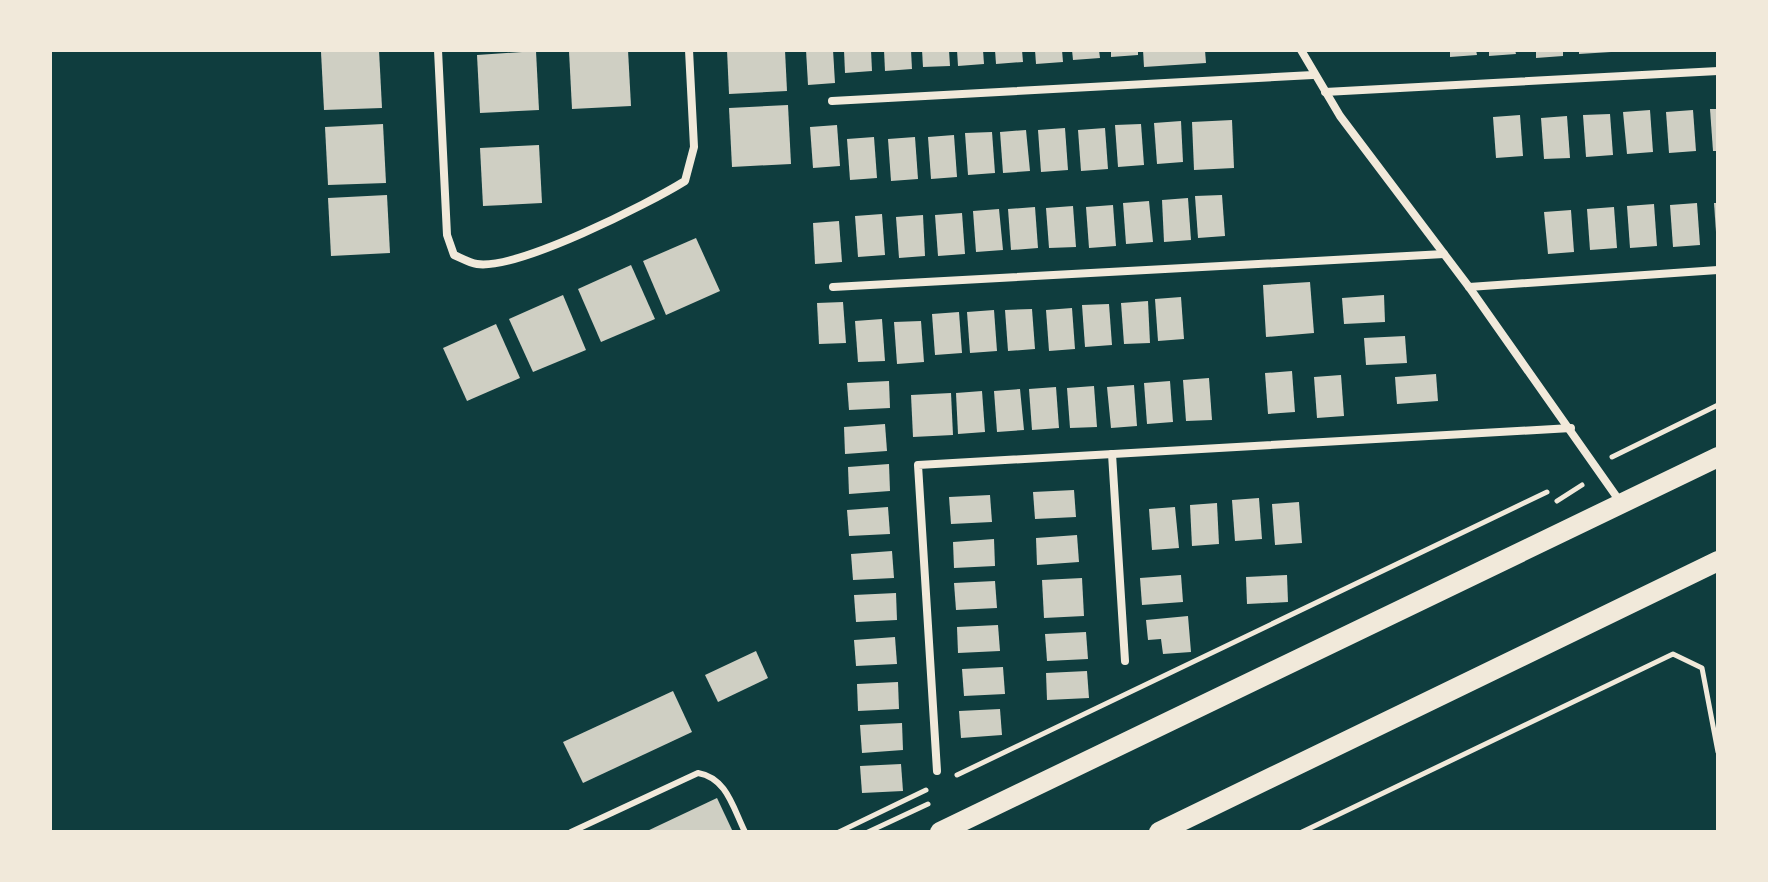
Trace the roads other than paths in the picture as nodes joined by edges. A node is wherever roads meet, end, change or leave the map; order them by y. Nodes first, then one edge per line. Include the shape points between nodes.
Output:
1 (438, 50) edge
2 (689, 50) edge
3 (1301, 50) edge
4 (1718, 71) edge
5 (1313, 75) junction
6 (1325, 92) junction
7 (832, 101) dead end
8 (1444, 254) junction
9 (1718, 270) edge
10 (833, 287) dead end
11 (1469, 287) junction
12 (1571, 428) junction
13 (1112, 454) junction
14 (1718, 457) edge
15 (1621, 503) junction
16 (1718, 561) edge
17 (1125, 661) dead end
18 (937, 771) dead end
19 (571, 832) edge
20 (745, 832) edge
21 (940, 832) edge
22 (1159, 832) edge

1 - 2 street via 447,235 454,255 478,264 517,259 652,201 685,181 694,147
3 - 5 street
4 - 6 street
5 - 6 street
5 - 7 street
6 - 8 street
8 - 10 street
8 - 11 street
9 - 11 street
11 - 12 street
12 - 13 street
12 - 15 street
13 - 17 street
13 - 18 street via 918,465
14 - 15 main road
15 - 21 main road
16 - 22 main road
19 - 20 lane via 698,773 722,784

